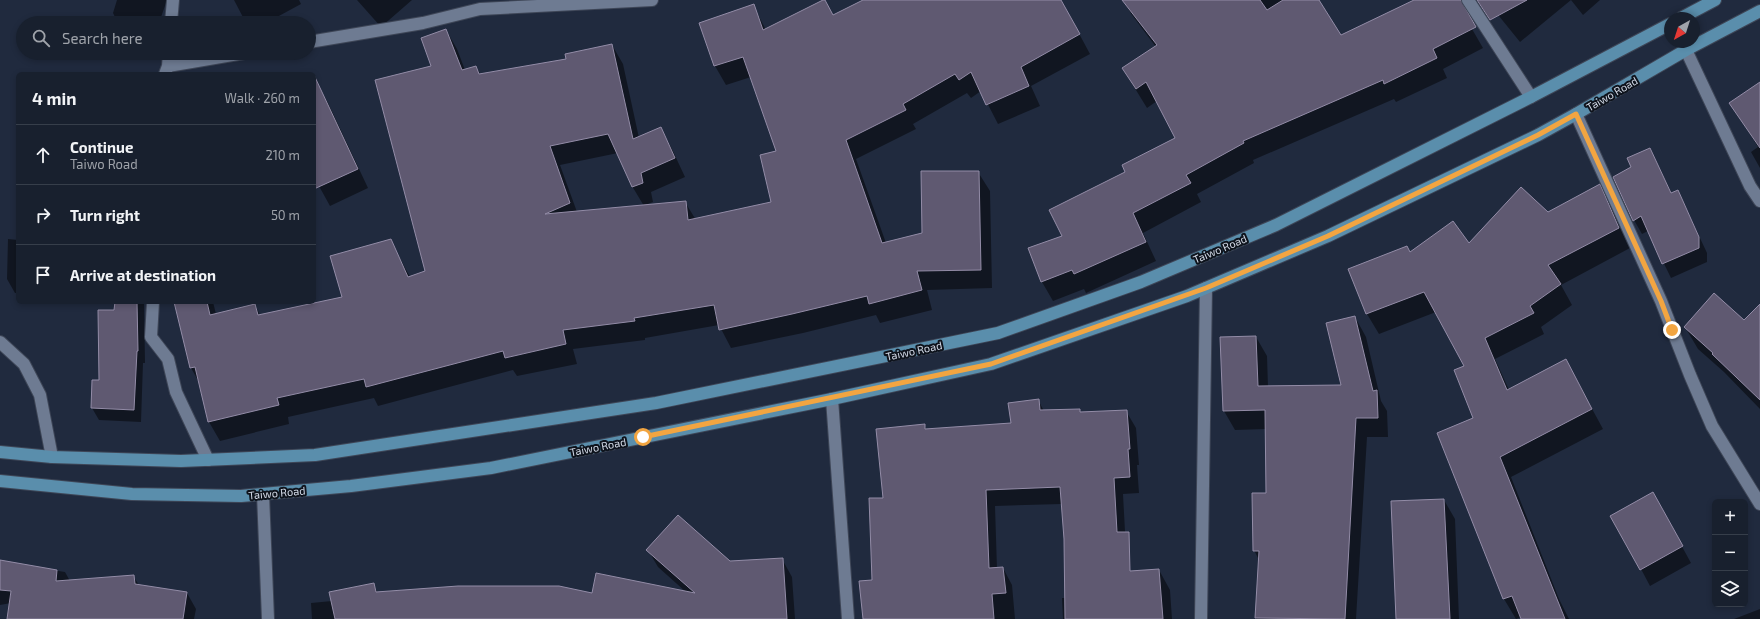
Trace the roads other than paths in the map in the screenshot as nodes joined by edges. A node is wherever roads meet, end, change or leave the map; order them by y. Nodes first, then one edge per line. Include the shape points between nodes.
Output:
1 (173, 0) edge
2 (652, 0) edge
3 (1468, 0) edge
4 (1715, 0) edge
5 (1760, 11) edge
6 (1692, 12) edge
7 (172, 16) edge
8 (1664, 27) edge
9 (316, 41) edge
10 (1686, 50) junction
11 (168, 60) edge
12 (212, 60) edge
13 (167, 70) edge
14 (1531, 97) junction
15 (1576, 114) junction
16 (1760, 201) edge
17 (1206, 288) junction
18 (153, 304) edge
19 (0, 342) edge
20 (832, 399) junction
21 (0, 452) edge
22 (52, 457) junction
23 (208, 460) junction
24 (0, 481) edge
25 (262, 494) junction
26 (1760, 504) edge
27 (268, 619) edge
28 (848, 619) edge
29 (1201, 619) edge

1 - 7 street
2 - 9 street via 480,9 423,23
3 - 14 street
4 - 6 main road
5 - 10 main road, Taiwo Road
8 - 14 main road, Taiwo Road
10 - 15 main road, Taiwo Road
10 - 16 street via 1750,186
11 - 13 street
12 - 13 street
14 - 23 main road, Taiwo Road via 1276,225 1141,282 998,333 656,403 315,455
15 - 17 main road, Taiwo Road via 1538,135 1328,236
15 - 26 street via 1661,301 1712,426
17 - 20 main road, Taiwo Road via 991,364
17 - 29 street
18 - 23 street via 151,337 168,359 176,392
19 - 22 street via 24,364 40,395
20 - 25 main road, Taiwo Road via 491,468 351,486
20 - 28 street
21 - 22 main road, Taiwo Road
22 - 23 main road, Taiwo Road via 181,462
24 - 25 main road, Taiwo Road via 132,494
25 - 27 street

